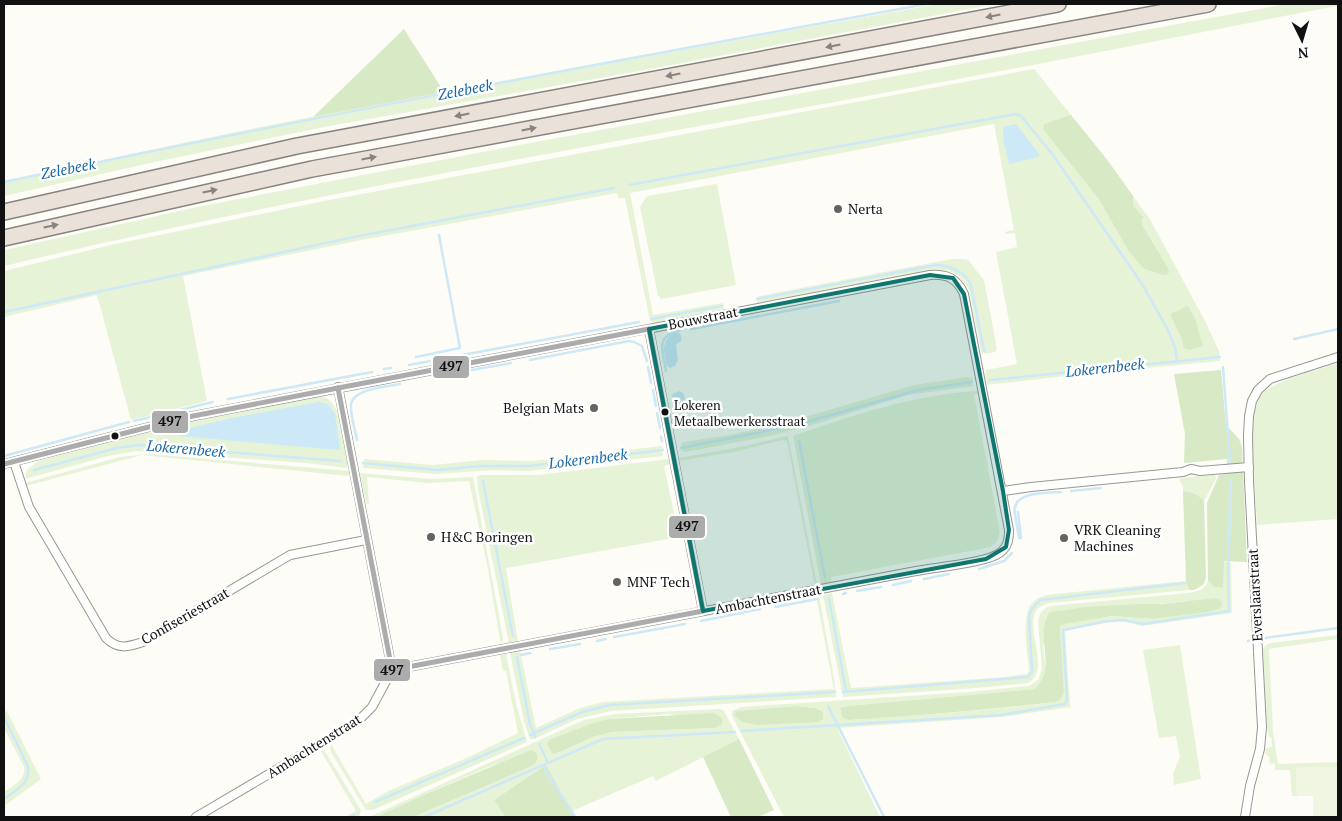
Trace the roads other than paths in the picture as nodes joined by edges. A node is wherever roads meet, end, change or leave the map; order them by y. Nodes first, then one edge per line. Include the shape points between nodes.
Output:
1 (1058, 4) edge
2 (1208, 4) edge
3 (4, 212) edge
4 (4, 238) edge
5 (649, 329) junction
6 (1338, 357) edge
7 (338, 387) junction
8 (14, 462) junction
9 (4, 464) edge
10 (1249, 468) junction
11 (1003, 491) junction
12 (366, 540) junction
13 (702, 611) junction
14 (392, 670) junction
15 (196, 817) edge
16 (1245, 817) edge

1 -> 3 highway via 297,146
4 -> 2 highway via 312,169
5 - 7 street, Bouwstraat
5 - 11 street, Bouwstraat via 930,275 952,278 964,294
5 - 13 street
6 - 10 street, Everslaarstraat via 1270,379 1258,390 1249,416
7 - 8 street, Bouwstraat via 188,417
7 - 12 street
8 - 9 street, Bouwstraat
8 - 12 street, Confiseriestraat via 28,507 112,644 131,646 143,642 290,556
10 - 11 street via 1191,469
10 - 16 street, Everslaarstraat via 1262,727
11 - 13 street, Ambachtenstraat via 1009,539 1006,547 994,557
12 - 14 street
13 - 14 street, Ambachtenstraat
14 - 15 street, Ambachtenstraat via 372,707 357,722

